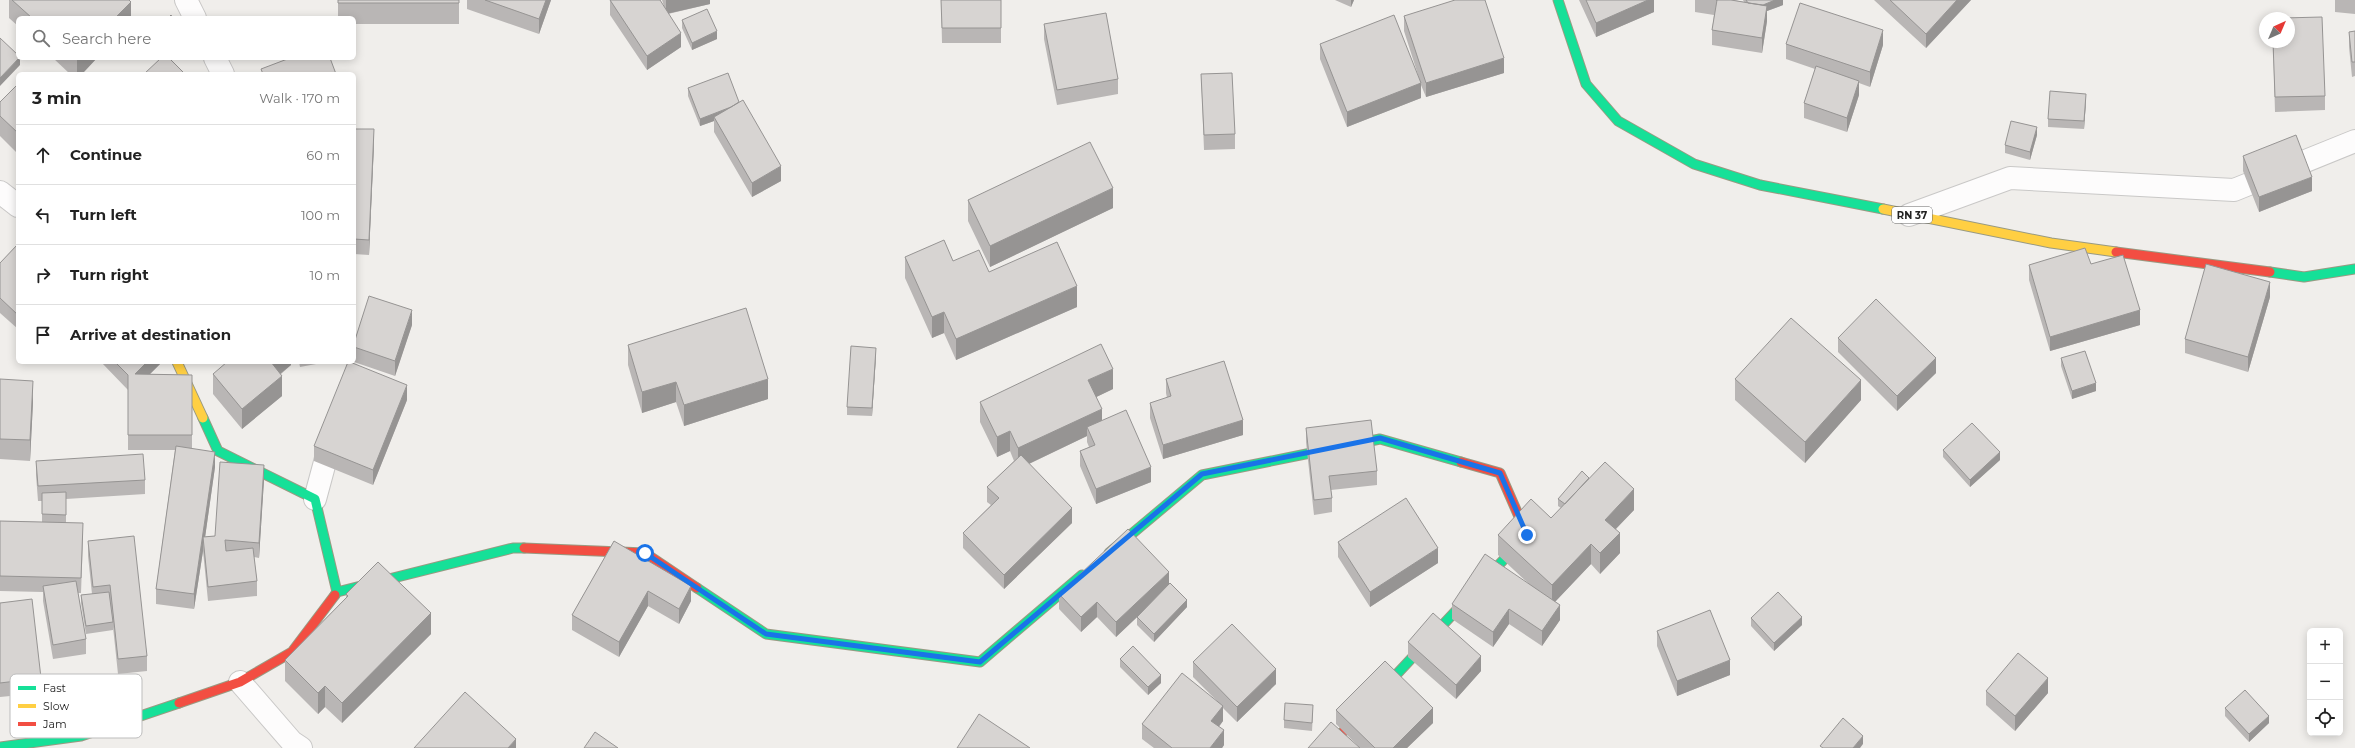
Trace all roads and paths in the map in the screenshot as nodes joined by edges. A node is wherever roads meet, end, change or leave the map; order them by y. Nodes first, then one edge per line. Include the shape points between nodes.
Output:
1 (186, 0) edge
2 (1558, 0) edge
3 (194, 16) edge
4 (216, 60) edge
5 (222, 72) edge
6 (2355, 141) edge
7 (0, 192) edge
8 (16, 204) edge
9 (1909, 215) junction
10 (2355, 269) edge
11 (178, 364) edge
12 (337, 418) edge
13 (315, 499) junction
14 (1100, 561) edge
15 (1088, 571) edge
16 (338, 592) junction
17 (240, 682) junction
18 (142, 715) edge
19 (66, 738) edge
20 (0, 747) edge
21 (301, 748) edge
22 (1328, 748) edge

1 - 3 street
2 - 9 street, RN 37 via 1586,84 1618,121 1694,164 1760,185
4 - 5 street
6 - 9 street via 2234,190 2010,178
7 - 8 street
9 - 10 street, RN 37 via 2051,243 2304,277
11 - 13 street via 218,451
12 - 13 street
13 - 16 street
14 - 22 street via 1202,474 1380,438 1500,473 1527,535
15 - 16 street via 980,662 766,634 645,553 513,548
16 - 17 street via 292,652
17 - 18 street
17 - 21 street via 292,742
19 - 20 street

